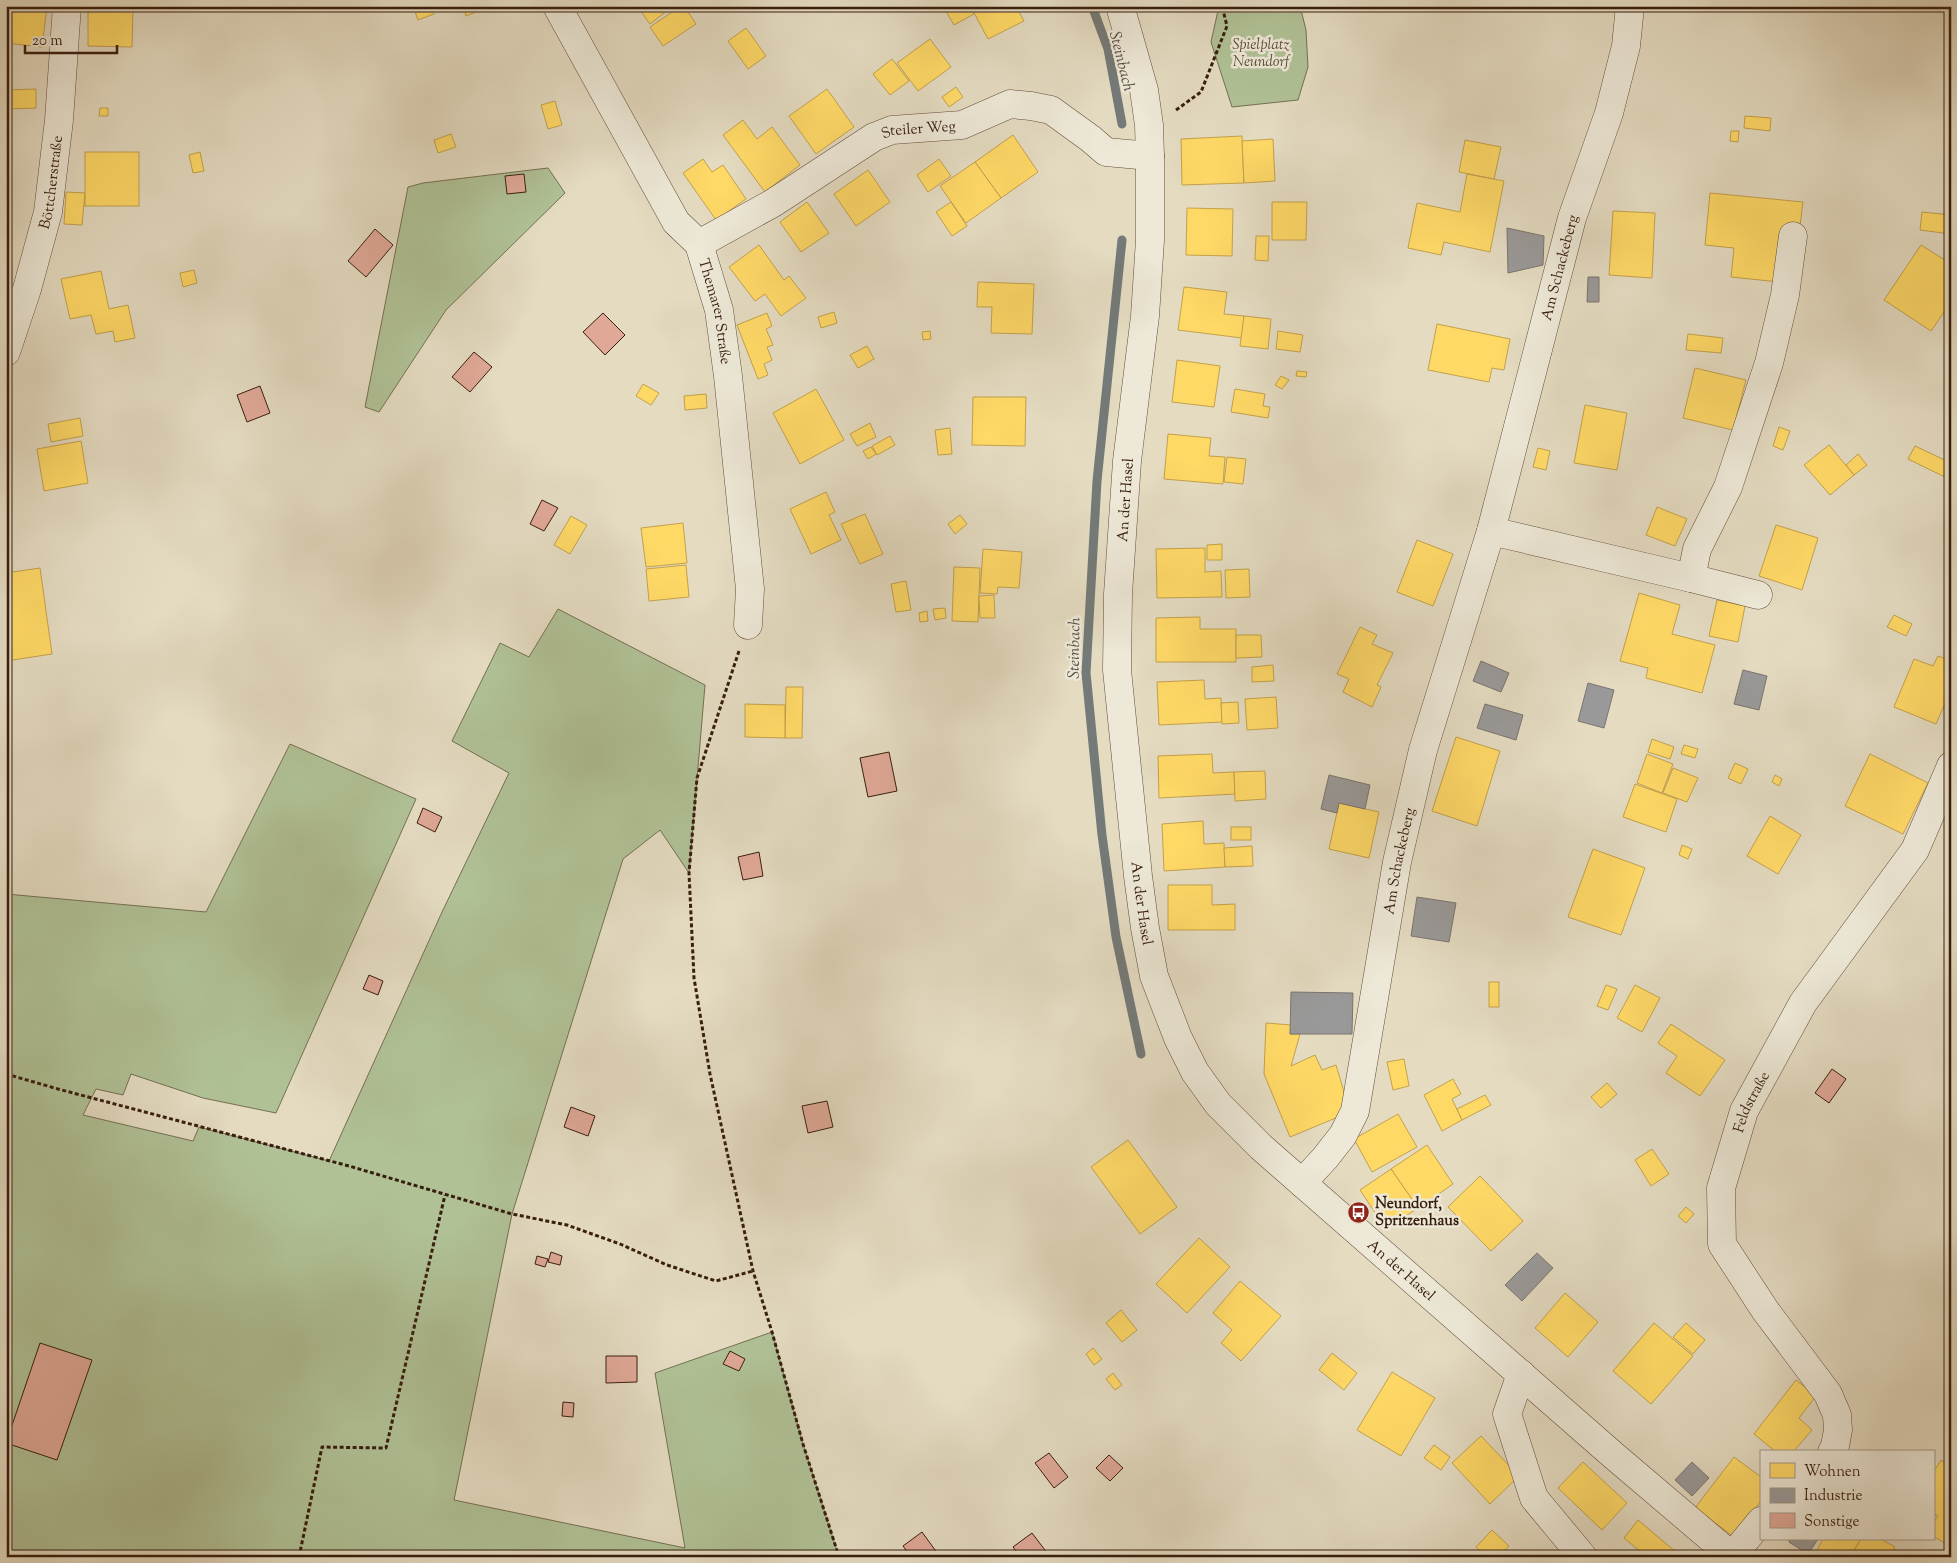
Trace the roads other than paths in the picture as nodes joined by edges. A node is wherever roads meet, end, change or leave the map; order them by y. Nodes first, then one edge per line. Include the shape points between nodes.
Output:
1 (68, 6) edge
2 (557, 6) edge
3 (1120, 6) edge
4 (1630, 6) edge
5 (1150, 156) junction
6 (1793, 236) dead end
7 (699, 244) junction
8 (17, 292) edge
9 (6, 352) edge
10 (1491, 531) junction
11 (1691, 578) junction
12 (1758, 596) dead end
13 (748, 625) road end
14 (1951, 766) edge
15 (1302, 1183) junction
16 (1521, 1374) junction
17 (1833, 1450) edge
18 (1760, 1522) edge
19 (1732, 1556) edge
20 (1583, 1557) edge

1 - 8 street, Böttcherstraße via 48,212
2 - 7 street, Themarer Straße via 676,222
3 - 5 street, An der Hasel via 1144,90 1150,125
4 - 10 street, Am Schackeberg via 1626,46 1609,113 1572,218
5 - 7 street, Steiler Weg via 1106,152 1051,110 1010,104 962,125 892,130 874,137 773,203
5 - 15 street, An der Hasel via 1150,240 1145,316 1127,461 1118,594 1117,670 1145,928 1154,976 1195,1072 1218,1104
6 - 11 street via 1785,295 1769,363 1728,487 1696,549
7 - 13 street, Themarer Straße via 719,310 728,376 750,589
8 - 9 street, Böttcherstraße
10 - 11 street
10 - 15 street, Am Schackeberg via 1416,777 1397,862 1355,1111 1342,1135
11 - 12 street
14 - 17 street, Feldstraße via 1916,850 1803,1003 1748,1102 1722,1188 1722,1244 1765,1310 1828,1394 1837,1415 1838,1430
15 - 16 street, An der Hasel
16 - 19 street, An der Hasel
16 - 20 street via 1507,1414 1534,1498
18 - 19 street

